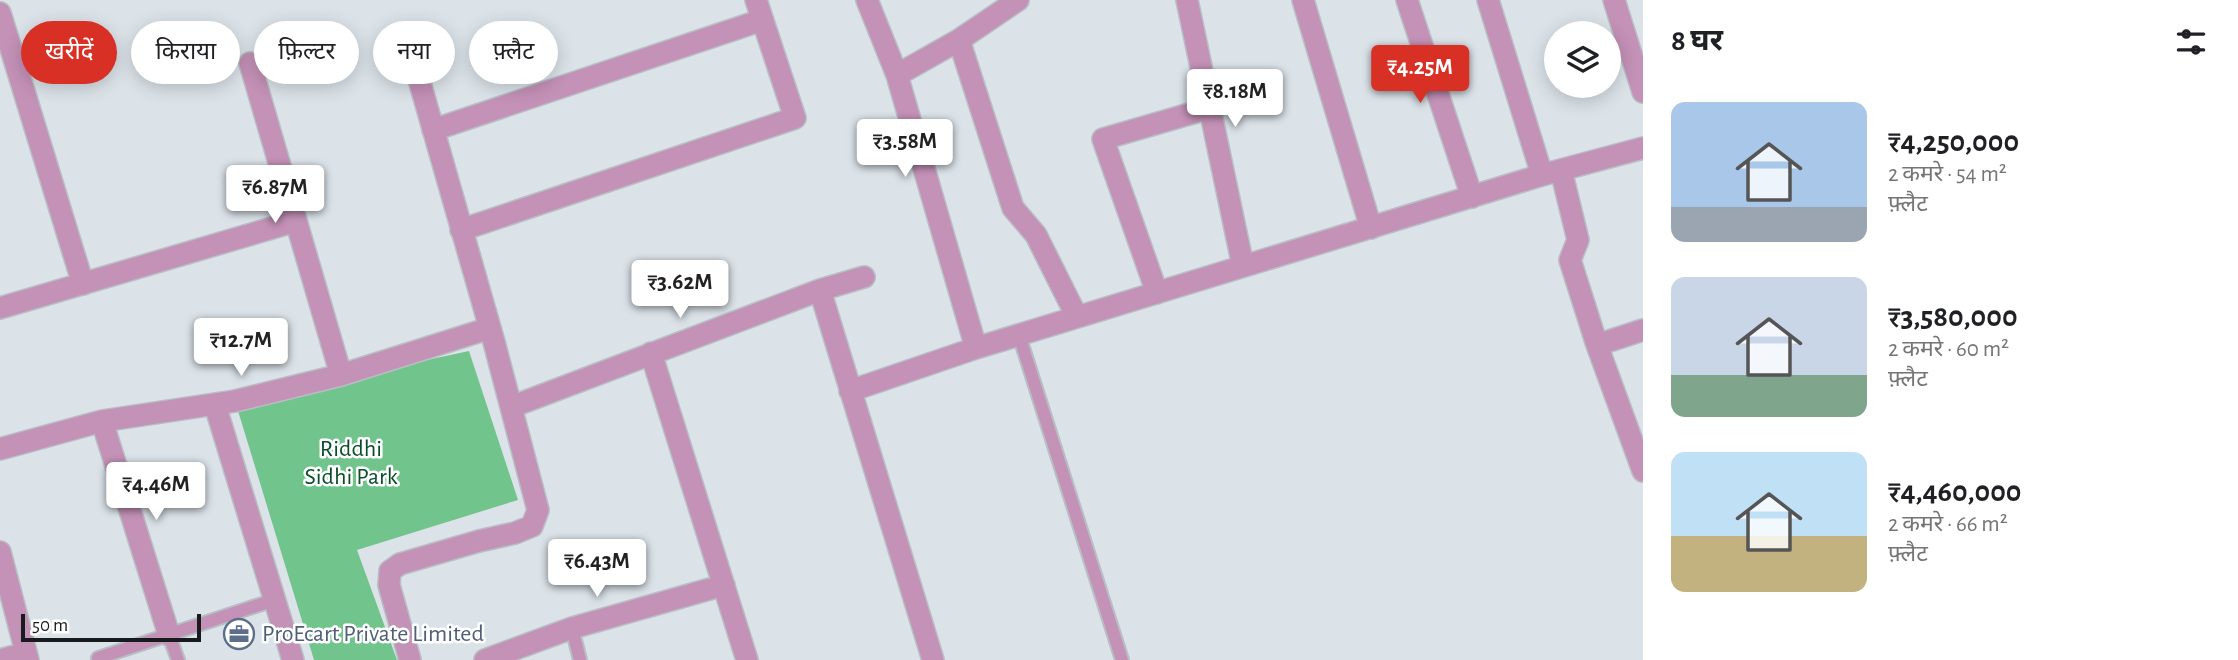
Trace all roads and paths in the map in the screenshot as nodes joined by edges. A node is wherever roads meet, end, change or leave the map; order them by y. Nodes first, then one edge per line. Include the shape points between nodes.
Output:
1 (867, 0) edge
2 (1018, 0) edge
3 (1186, 0) edge
4 (1303, 0) edge
5 (1407, 0) edge
6 (1488, 0) edge
7 (1614, 0) edge
8 (759, 10) edge
9 (0, 13) edge
10 (959, 40) junction
11 (250, 63) dead end
12 (897, 75) junction
13 (420, 84) edge
14 (1643, 92) edge
15 (1210, 108) junction
16 (433, 130) junction
17 (1643, 148) edge
18 (1551, 173) junction
19 (1472, 197) junction
20 (296, 221) junction
21 (1371, 228) junction
22 (461, 230) junction
23 (1243, 266) junction
24 (864, 277) dead end
25 (83, 284) junction
26 (820, 290) junction
27 (1157, 293) junction
28 (0, 308) edge
29 (1077, 317) junction
30 (490, 328) junction
31 (1643, 330) edge
32 (1019, 335) junction
33 (1597, 345) junction
34 (976, 348) junction
35 (651, 353) junction
36 (341, 375) junction
37 (850, 391) junction
38 (215, 405) junction
39 (511, 407) junction
40 (102, 421) junction
41 (0, 449) edge
42 (1641, 459) edge
43 (0, 552) edge
44 (724, 585) junction
45 (274, 600) junction
46 (572, 628) junction
47 (169, 635) junction
48 (27, 656) edge
49 (99, 658) dead end
50 (0, 660) edge
51 (178, 660) edge
52 (293, 660) edge
53 (410, 660) edge
54 (485, 660) edge
55 (580, 660) edge
56 (747, 660) edge
57 (933, 660) edge
58 (1122, 660) edge

1 - 12 street
2 - 10 street
3 - 15 street
4 - 21 street
5 - 19 street
6 - 18 street
7 - 14 street
8 - 16 street
8 - 22 street via 795,118
9 - 25 street
10 - 12 street
10 - 29 street via 1013,208 1036,235
11 - 20 street
12 - 34 street
13 - 16 street
15 - 23 street
15 - 27 street via 1104,139
16 - 22 street
17 - 18 street
18 - 19 street
18 - 33 street via 1578,240 1570,260
19 - 21 street
20 - 25 street
20 - 36 street
21 - 23 street
22 - 30 street
23 - 27 street
24 - 26 street
25 - 28 street
26 - 35 street
26 - 37 street
27 - 29 street
29 - 32 street
30 - 36 street
30 - 39 street
31 - 33 street
32 - 34 street
32 - 58 lane
33 - 42 street
34 - 37 street
35 - 39 street
35 - 44 street
36 - 38 street
37 - 57 street
38 - 40 street
38 - 45 street
39 - 53 street via 538,510 532,526 400,564 390,571 389,585
40 - 41 street
40 - 47 street
43 - 48 street
44 - 46 street
44 - 56 street
45 - 47 lane
45 - 52 street
46 - 54 street
46 - 55 lane
47 - 49 lane
47 - 51 lane
48 - 50 street

